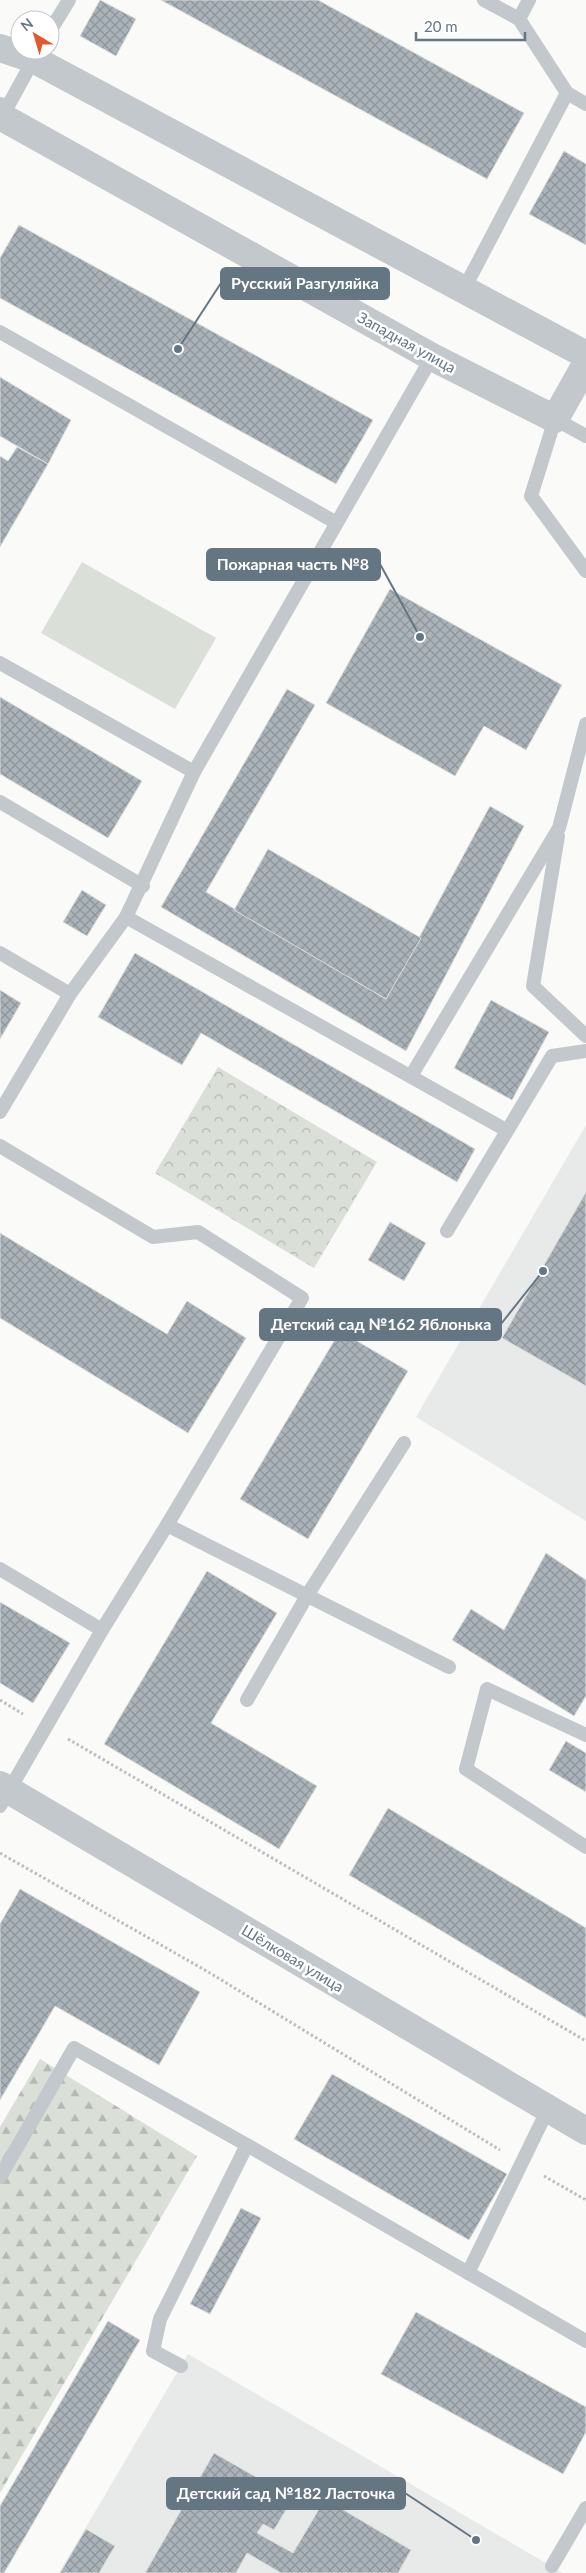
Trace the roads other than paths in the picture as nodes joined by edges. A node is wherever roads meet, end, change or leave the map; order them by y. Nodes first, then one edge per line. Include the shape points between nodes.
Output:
1 (69, 0) edge
2 (484, 0) edge
3 (529, 0) edge
4 (60, 15) edge
5 (519, 19) junction
6 (33, 60) edge
7 (45, 60) edge
8 (566, 93) junction
9 (586, 104) edge
10 (1, 116) edge
11 (464, 289) junction
12 (0, 332) edge
13 (586, 355) edge
14 (432, 357) junction
15 (586, 364) edge
16 (555, 420) junction
17 (586, 436) edge
18 (336, 522) junction
19 (586, 571) edge
20 (0, 663) edge
21 (586, 724) edge
22 (194, 772) junction
23 (0, 802) edge
24 (559, 828) junction
25 (142, 886) junction
26 (126, 917) junction
27 (0, 954) edge
28 (70, 994) junction
29 (586, 1036) edge
30 (586, 1051) edge
31 (412, 1076) junction
32 (0, 1112) edge
33 (506, 1130) junction
34 (0, 1146) edge
35 (446, 1230) dead end
36 (404, 1443) dead end
37 (167, 1525) junction
38 (0, 1568) edge
39 (308, 1594) junction
40 (102, 1630) junction
41 (449, 1667) dead end
42 (247, 1700) dead end
43 (586, 1735) edge
44 (3, 1794) edge
45 (586, 1847) edge
46 (548, 2109) junction
47 (586, 2131) edge
48 (247, 2145) junction
49 (0, 2177) edge
50 (468, 2273) junction
51 (586, 2341) edge
52 (181, 2366) dead end
53 (586, 2508) edge
54 (552, 2566) dead end

1 - 4 lane
2 - 5 lane
3 - 5 lane
5 - 8 lane
6 - 10 lane
7 - 11 street
8 - 9 lane
8 - 11 lane
10 - 14 street, Западная улица
11 - 13 street
12 - 18 lane
14 - 16 street, Западная улица
14 - 18 lane
15 - 16 street
16 - 17 lane
16 - 19 lane via 530,496
18 - 22 lane
20 - 22 lane
21 - 24 lane
22 - 25 lane
23 - 25 lane
24 - 29 lane via 533,986
24 - 31 lane
25 - 26 lane
26 - 28 lane
26 - 31 lane
27 - 28 lane
28 - 32 lane
30 - 33 lane via 552,1056
31 - 33 lane
33 - 35 lane
34 - 37 lane via 153,1237 198,1232 302,1298
36 - 39 lane
37 - 39 lane
37 - 40 lane
38 - 40 lane
39 - 41 lane
39 - 42 lane
40 - 44 lane via 47,1727
43 - 45 lane via 487,1689 466,1770
44 - 46 street, Шёлковая улица
46 - 47 street, Шёлковая улица
46 - 50 lane
48 - 49 lane via 74,2048
48 - 50 lane
48 - 52 lane via 160,2319 153,2351
50 - 51 lane
53 - 54 lane

